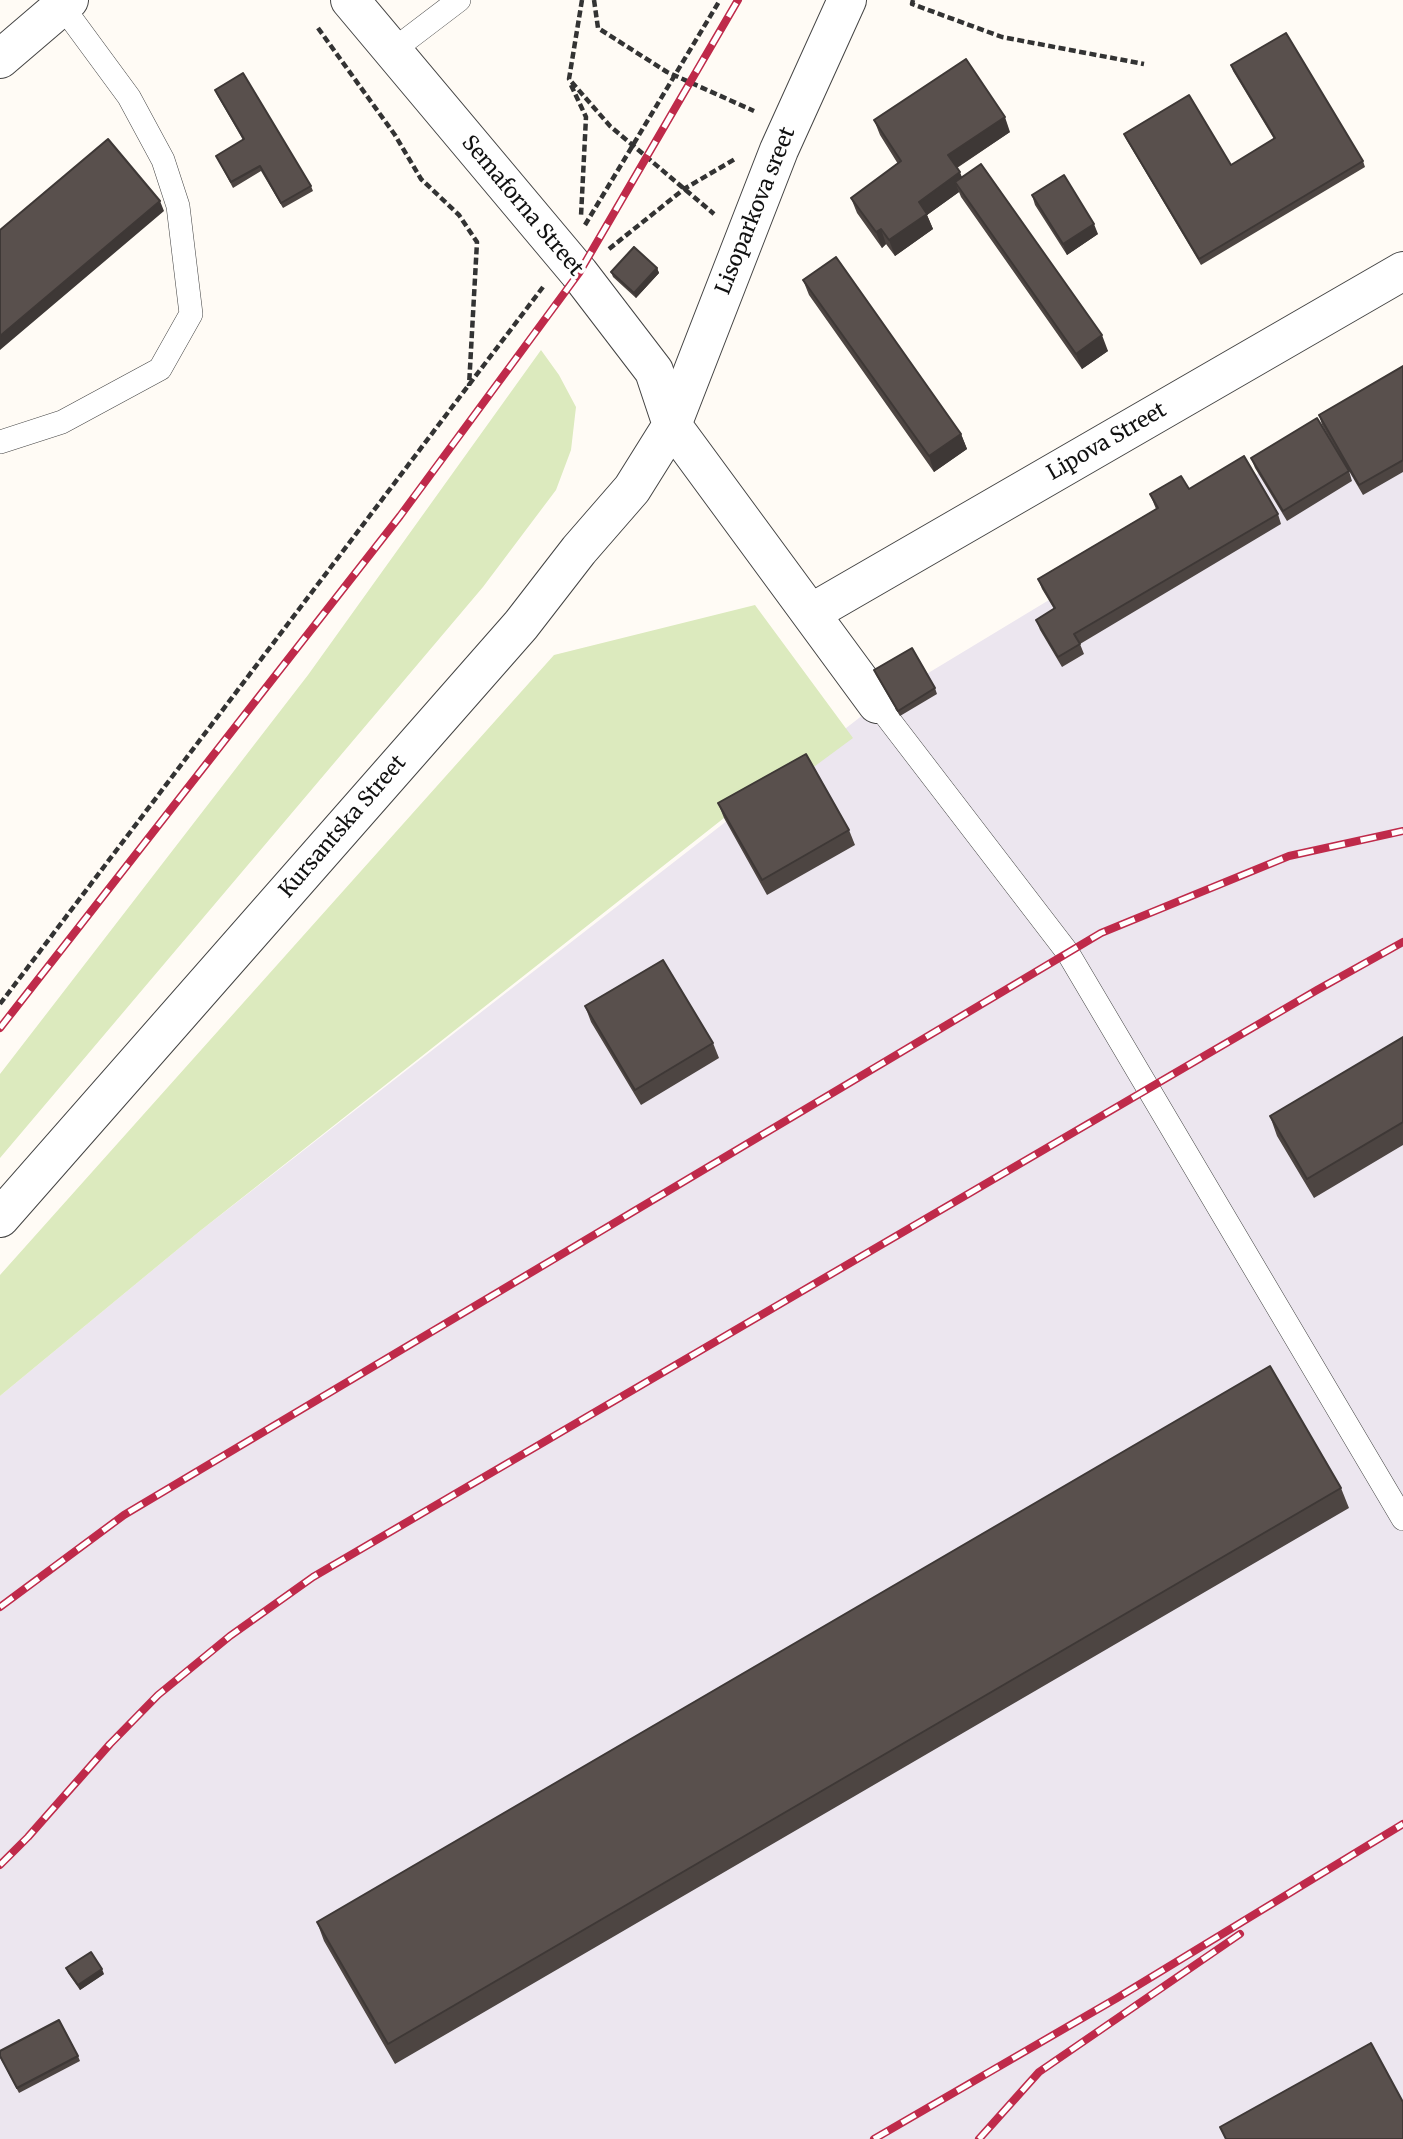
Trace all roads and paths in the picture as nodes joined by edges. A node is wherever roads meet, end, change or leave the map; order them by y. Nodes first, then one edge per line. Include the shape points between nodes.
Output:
1 (350, 0) edge
2 (459, 0) edge
3 (582, 0) edge
4 (594, 0) edge
5 (720, 0) edge
6 (847, 0) edge
7 (913, 0) edge
8 (66, 3) edge
9 (318, 28) dead end
10 (3, 49) edge
11 (392, 51) junction
12 (1144, 64) dead end
13 (675, 76) junction
14 (569, 79) junction
15 (790, 126) junction
16 (633, 146) junction
17 (684, 189) junction
18 (744, 240) junction
19 (572, 265) junction
20 (1403, 271) edge
21 (468, 387) junction
22 (672, 425) junction
23 (0, 442) edge
24 (811, 613) junction
25 (877, 704) joint
26 (0, 1004) edge
27 (0, 1218) edge
28 (1403, 1518) edge

1 - 11 street, Semaforna Street
2 - 11 lane
3 - 14 path
4 - 13 path via 598,28
5 - 13 path
6 - 15 street, Lisoparkova sreet
7 - 12 path via 912,4 1002,37
8 - 10 street
8 - 23 lane via 129,97 163,160 178,206 191,314 160,369 62,422
9 - 21 path via 421,179 459,215 477,242
11 - 19 street, Semaforna Street
13 - 15 path
13 - 16 path
14 - 16 path via 610,127
14 - 16 path via 586,117 580,232
15 - 17 path
15 - 18 street, Lisoparkova sreet
16 - 17 path
17 - 18 path
17 - 19 path
18 - 22 street, Lisoparkova sreet
19 - 21 path
19 - 22 street, Semaforna Street via 654,371
20 - 24 street, Lipova Street
21 - 26 path
22 - 24 street, Semaforna Street
22 - 27 street, Kursantska Street via 632,489 521,625
24 - 25 street, Semaforna Street
25 - 28 lane via 1068,953

